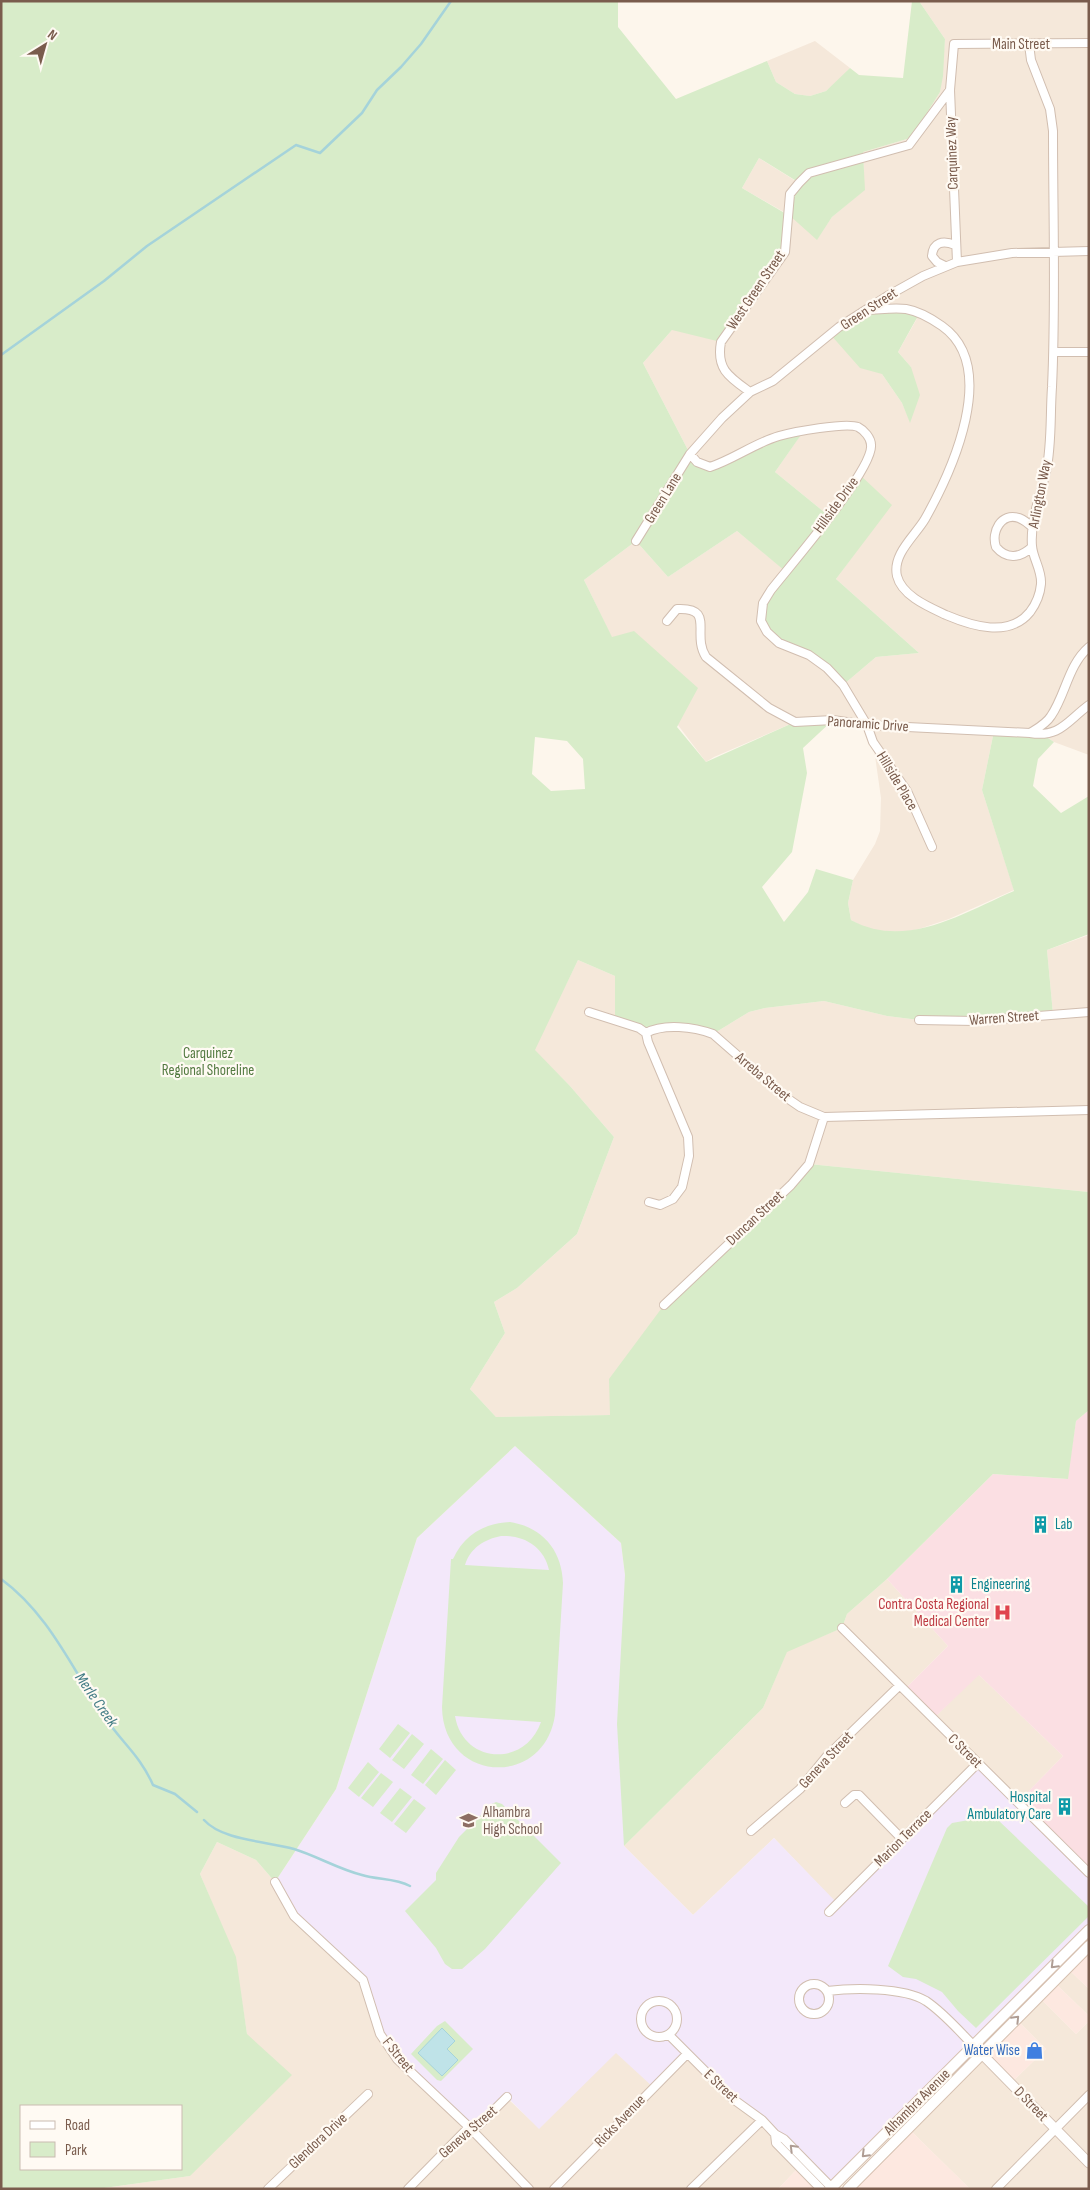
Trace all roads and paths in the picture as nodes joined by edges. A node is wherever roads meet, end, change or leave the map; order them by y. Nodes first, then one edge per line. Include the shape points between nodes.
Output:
1 (1089, 43) edge
2 (954, 44) joint
3 (1029, 44) junction
4 (950, 90) junction
5 (955, 245) junction
6 (1054, 251) junction
7 (1089, 251) edge
8 (957, 262) junction
9 (945, 266) junction
10 (866, 310) junction
11 (1054, 352) junction
12 (1089, 352) edge
13 (750, 392) junction
14 (690, 454) junction
15 (1033, 528) junction
16 (636, 541) dead end
17 (1032, 547) junction
18 (666, 621) dead end
19 (1089, 648) edge
20 (1089, 704) edge
21 (856, 709) junction
22 (849, 722) junction
23 (867, 725) junction
24 (1030, 733) junction
25 (873, 742) joint
26 (932, 847) dead end
27 (589, 1012) dead end
28 (1089, 1012) edge
29 (919, 1020) dead end
30 (646, 1033) junction
31 (1089, 1110) edge
32 (824, 1117) junction
33 (649, 1202) dead end
34 (664, 1305) dead end
35 (842, 1628) dead end
36 (899, 1686) junction
37 (978, 1764) junction
38 (845, 1803) dead end
39 (751, 1832) dead end
40 (902, 1839) junction
41 (1089, 1873) edge
42 (275, 1882) dead end
43 (829, 1912) dead end
44 (1089, 1930) edge
45 (1089, 1946) edge
46 (827, 1991) junction
47 (669, 2035) junction
48 (974, 2046) junction
49 (687, 2054) junction
50 (982, 2054) junction
51 (368, 2094) dead end
52 (1089, 2095) edge
53 (507, 2097) dead end
54 (762, 2120) junction
55 (469, 2127) junction
56 (1055, 2129) junction
57 (775, 2134) junction
58 (1089, 2163) edge
59 (812, 2167) junction
60 (806, 2173) junction
61 (829, 2188) edge
62 (268, 2189) edge
63 (408, 2189) edge
64 (529, 2189) edge
65 (554, 2189) edge
66 (691, 2189) edge
67 (848, 2189) edge
68 (996, 2189) edge

1 - 3 street, Main Street
2 - 3 street, Main Street
2 - 4 street, Carquinez Way
3 - 6 street, Arlington Way via 1031,60 1050,109 1053,131
4 - 5 street, Carquinez Way
4 - 13 street, West Green Street via 909,145 809,173 790,194 785,252 721,342 718,355 722,368
5 - 8 street, Carquinez Way
5 - 9 street via 942,242 933,250 932,256
6 - 7 street, Green Street
6 - 8 street, Green Street via 1012,253
6 - 11 street, Arlington Way
8 - 9 street, Green Street
9 - 10 street, Green Street via 889,294
10 - 13 street, Green Street via 839,327 773,381
10 - 17 street, Arlington Way via 906,309 932,319 950,332 963,350 969,372 967,410 961,439 924,521 898,560 896,574 902,587 930,607 966,622 994,628 1011,625 1027,615 1040,591 1041,578
11 - 12 street
11 - 15 street, Arlington Way via 1048,461
13 - 14 street, Green Street
14 - 16 street, Green Lane
14 - 21 street, Hillside Drive via 697,462 710,467 780,436 843,426 857,427 866,432 872,444 869,458 841,502 771,590 763,604 761,621 779,643 809,655 828,668 843,685
15 - 17 street, Arlington Way
15 - 17 street via 1013,517 1001,522 994,533 996,547 1006,555 1020,556
18 - 22 street, Panoramic Drive via 677,609 697,611 701,649 706,657 769,708 795,722
19 - 24 street via 1074,666 1051,716
20 - 24 street, Panoramic Drive via 1061,728 1045,736
21 - 22 street via 855,717
21 - 23 street, Hillside Drive
22 - 23 street, Panoramic Drive
23 - 24 street, Panoramic Drive
23 - 25 street, Hillside Drive
25 - 26 street, Hillside Place via 907,791
27 - 30 street
28 - 29 street, Warren Street via 975,1021
30 - 32 street, Arreba Street via 670,1028 713,1034 784,1096
30 - 33 street via 688,1138 689,1156 682,1186 673,1200 660,1205
31 - 32 street, Arreba Street
32 - 34 street, Duncan Street via 809,1164 791,1185
35 - 36 street, C Street
36 - 37 street, C Street
36 - 39 street, Geneva Street via 827,1756 800,1789
37 - 40 street, Marion Terrace
37 - 41 street, C Street
38 - 40 street via 858,1795
40 - 43 street, Marion Terrace
42 - 55 street, F Street via 294,1916 363,1980 380,2034 397,2060
44 -> 48 main road, Alhambra Avenue
50 -> 45 main road, Alhambra Avenue
46 - 46 street via 820,1984 810,1984 802,1990 800,2004 812,2014 821,2012 828,2005
46 - 48 street via 855,1989 913,1996 937,2010
47 - 47 street via 676,2026 675,2011 664,2002 655,2001 647,2005 640,2018 643,2029 655,2038
47 - 49 street, E Street
48 - 50 street, D Street
48 -> 61 main road, Alhambra Avenue
49 - 54 street, E Street via 732,2099
49 - 65 street, Ricks Avenue
50 - 56 street, D Street
50 - 67 main road, Alhambra Avenue
51 - 62 street, Glendora Drive
52 - 56 street
53 - 55 street, Geneva Street via 480,2125
54 - 57 street, E Street
54 - 66 street
55 - 63 street, Geneva Street
55 - 64 street, F Street
56 - 58 street, D Street
56 - 68 street
59 -> 57 street, E Street
57 - 60 street, E Street via 776,2143
59 - 60 street
59 - 61 street, E Street
60 - 61 street, E Street

